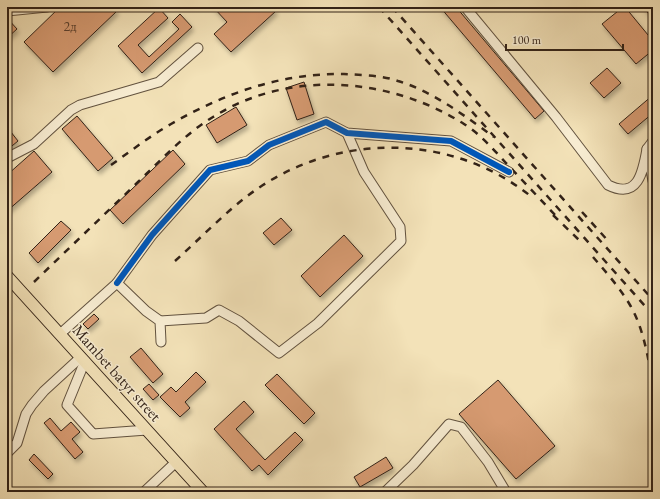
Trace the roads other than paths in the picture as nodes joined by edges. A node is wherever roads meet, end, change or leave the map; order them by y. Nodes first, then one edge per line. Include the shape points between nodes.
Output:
1 (47, 7) edge
2 (465, 7) edge
3 (7, 12) edge
4 (198, 48) dead end
5 (347, 133) junction
6 (653, 141) edge
7 (647, 149) junction
8 (7, 158) edge
9 (508, 172) dead end
10 (653, 181) edge
11 (7, 276) edge
12 (117, 283) junction
13 (160, 321) junction
14 (60, 334) junction
15 (160, 342) dead end
16 (83, 359) junction
17 (147, 430) junction
18 (7, 454) edge
19 (176, 462) junction
20 (144, 492) edge
21 (203, 492) edge
22 (385, 492) edge
23 (506, 492) edge

1 - 3 street
2 - 7 street via 556,117 608,186 617,190 627,190 634,186 642,173
4 - 8 street via 160,82 80,105 71,110 34,144
5 - 9 street via 451,141
5 - 12 street via 326,122 269,145 248,162 210,170 152,235
5 - 13 street via 364,172 400,227 401,241 384,259 318,323 279,353 239,321 219,310 206,318
6 - 7 street
7 - 10 street
11 - 14 main road, Mambet batyr street
12 - 13 street
12 - 14 street
13 - 15 street
14 - 16 main road, Mambet batyr street
16 - 17 main road, Mambet batyr street
16 - 17 street via 67,405 93,434
16 - 18 street via 44,391 32,405 26,414 17,443
17 - 19 main road, Mambet batyr street
19 - 20 street
19 - 21 main road, Mambet batyr street
22 - 23 street via 449,424 461,427 488,462

